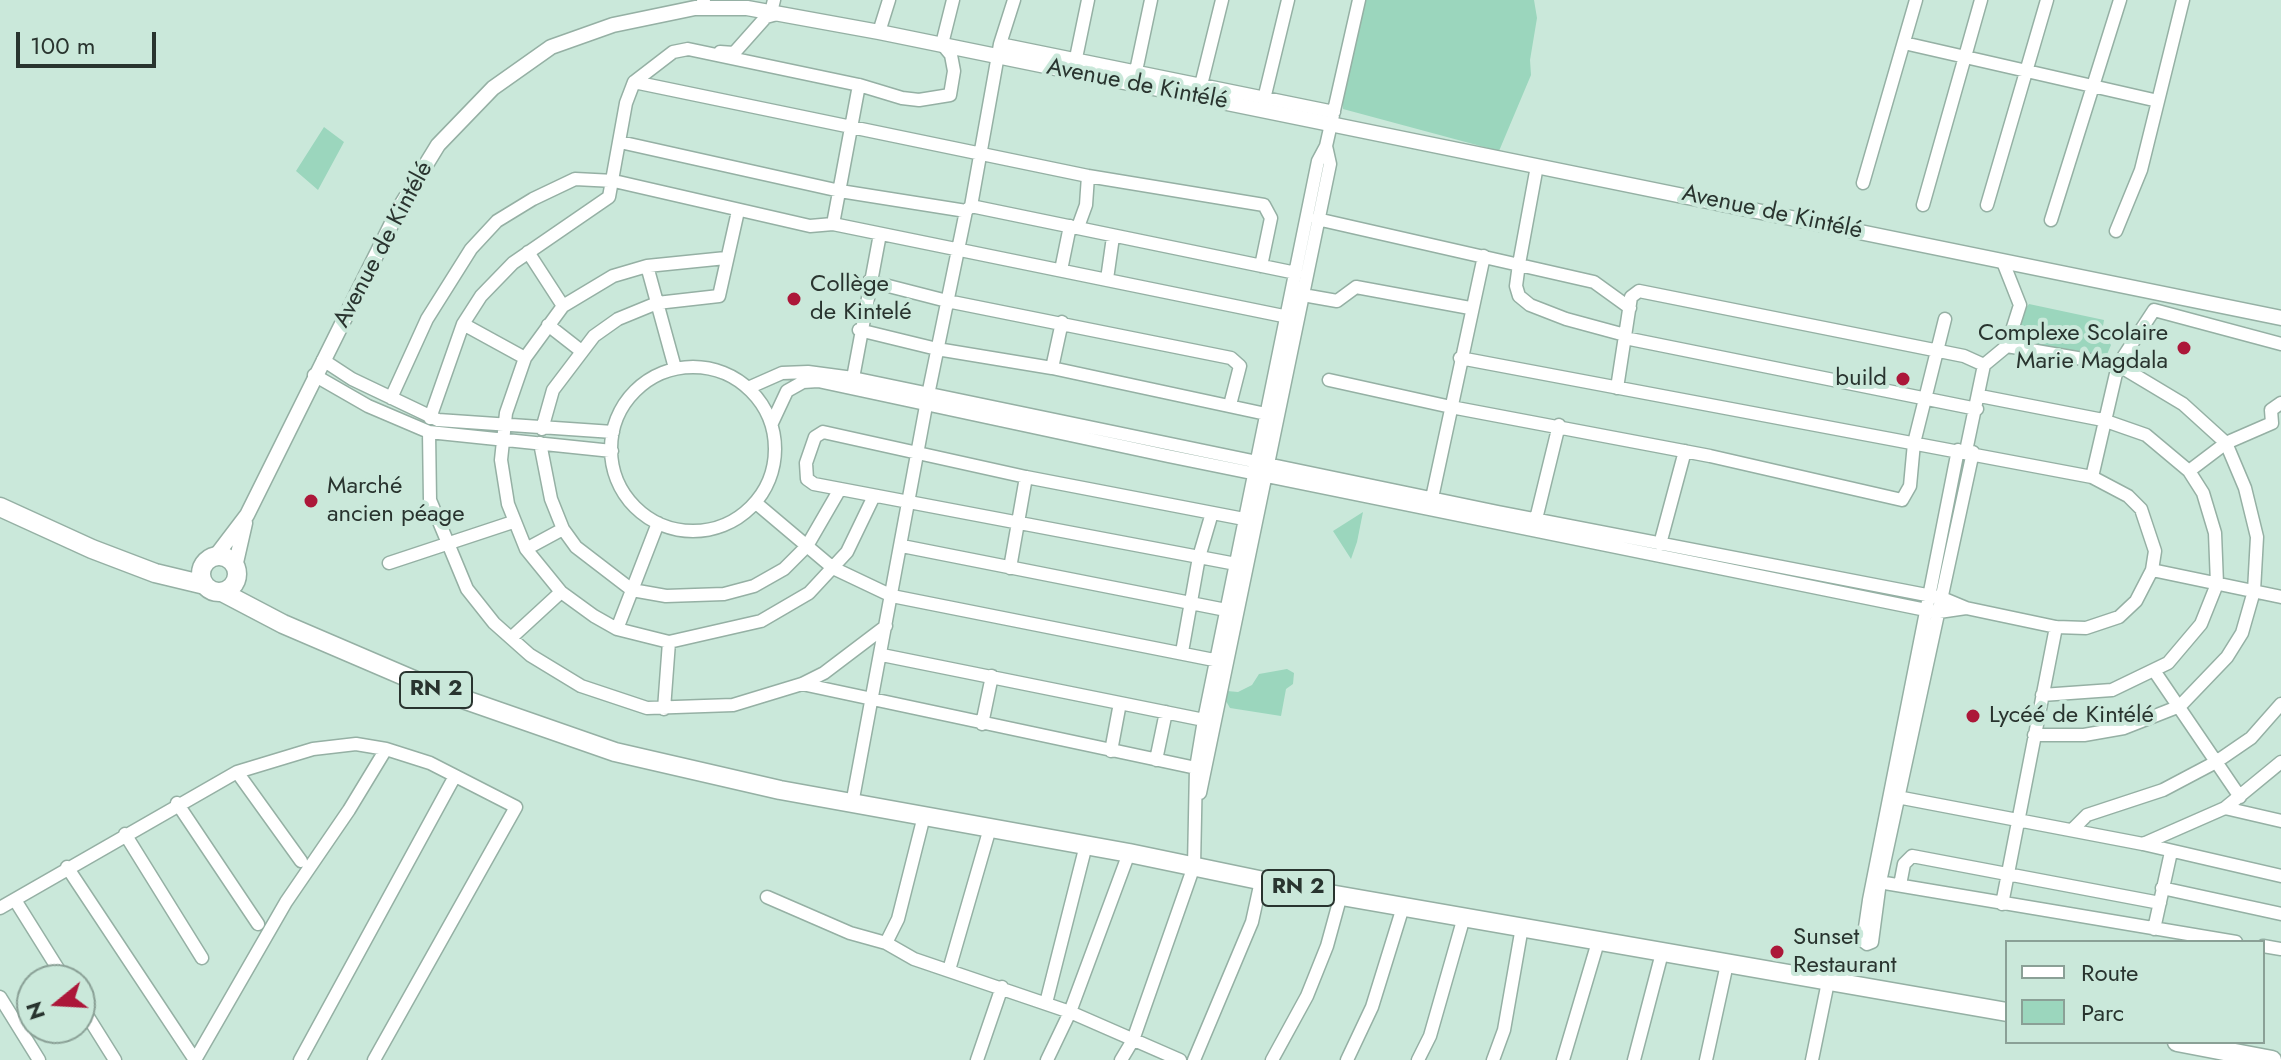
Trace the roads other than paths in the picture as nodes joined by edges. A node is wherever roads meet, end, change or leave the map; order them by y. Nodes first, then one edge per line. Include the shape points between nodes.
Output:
1 (889, 0) edge
2 (953, 0) edge
3 (1014, 0) edge
4 (1088, 0) edge
5 (1151, 0) edge
6 (1222, 0) edge
7 (1288, 0) edge
8 (1359, 0) edge
9 (1916, 0) edge
10 (1981, 0) edge
11 (2047, 0) edge
12 (2120, 0) edge
13 (2183, 0) edge
14 (706, 2) edge
15 (776, 8) edge
16 (879, 32) junction
17 (1904, 43) junction
18 (942, 44) junction
19 (688, 49) junction
20 (999, 51) junction
21 (1076, 58) junction
22 (1964, 58) junction
23 (1136, 71) junction
24 (2026, 71) junction
25 (634, 82) junction
26 (859, 85) junction
27 (1201, 85) junction
28 (2094, 86) junction
29 (1264, 99) junction
30 (2158, 101) junction
31 (1333, 117) junction
32 (851, 128) junction
33 (620, 142) junction
34 (1326, 146) junction
35 (980, 153) junction
36 (1537, 166) junction
37 (1088, 176) junction
38 (614, 181) junction
39 (1863, 183) dead end
40 (840, 191) junction
41 (1923, 205) dead end
42 (1987, 205) dead end
43 (969, 208) junction
44 (738, 211) junction
45 (1317, 219) junction
46 (2051, 220) dead end
47 (833, 224) junction
48 (1074, 227) junction
49 (2116, 231) dead end
50 (880, 234) junction
51 (1113, 237) junction
52 (959, 251) junction
53 (528, 252) junction
54 (1484, 256) junction
55 (726, 258) junction
56 (2003, 262) junction
57 (1519, 264) junction
58 (647, 266) junction
59 (1261, 266) junction
60 (1061, 270) junction
61 (1296, 273) junction
62 (1107, 279) junction
63 (869, 281) junction
64 (1303, 295) junction
65 (947, 301) junction
66 (657, 303) junction
67 (563, 306) junction
68 (1470, 308) junction
69 (1630, 308) junction
70 (1292, 318) junction
71 (2281, 318) edge
72 (1945, 319) dead end
73 (1062, 322) junction
74 (463, 324) junction
75 (548, 325) junction
76 (859, 330) junction
77 (1625, 337) junction
78 (2281, 344) edge
79 (2007, 346) junction
80 (937, 349) junction
81 (580, 350) junction
82 (1935, 350) junction
83 (525, 358) junction
84 (1460, 358) junction
85 (323, 360) junction
86 (1984, 365) junction
87 (2118, 365) junction
88 (675, 368) junction
89 (1052, 368) junction
90 (314, 375) junction
91 (853, 378) junction
92 (1329, 380) dead end
93 (748, 388) junction
94 (1617, 388) junction
95 (391, 398) junction
96 (927, 399) junction
97 (1924, 400) junction
98 (1979, 402) junction
99 (2281, 403) edge
100 (1230, 405) junction
101 (1451, 407) junction
102 (1266, 414) junction
103 (430, 418) junction
104 (2103, 420) junction
105 (772, 423) junction
106 (1559, 425) junction
107 (504, 426) junction
108 (542, 429) junction
109 (429, 432) junction
110 (613, 432) junction
111 (502, 441) junction
112 (540, 443) junction
113 (1914, 443) junction
114 (2226, 443) junction
115 (612, 451) junction
116 (919, 451) junction
117 (1685, 451) junction
118 (1965, 451) junction
119 (1260, 469) junction
120 (2189, 471) junction
121 (1026, 477) junction
122 (2092, 477) junction
123 (840, 489) junction
124 (874, 496) junction
125 (1432, 498) junction
126 (910, 501) junction
127 (756, 503) junction
128 (0, 507) edge
129 (1212, 513) junction
130 (247, 515) junction
131 (1244, 519) junction
132 (1536, 519) junction
133 (513, 522) junction
134 (658, 523) junction
135 (1017, 523) junction
136 (563, 529) junction
137 (448, 541) junction
138 (1660, 544) junction
139 (807, 546) junction
140 (902, 546) junction
141 (526, 549) junction
142 (1199, 557) junction
143 (389, 563) dead end
144 (1236, 564) junction
145 (833, 568) junction
146 (1010, 568) junction
147 (2152, 570) junction
148 (219, 576) junction
149 (2217, 584) junction
150 (632, 590) junction
151 (2254, 591) junction
152 (561, 592) junction
153 (892, 596) junction
154 (1935, 596) junction
155 (2281, 597) edge
156 (1191, 604) junction
157 (1966, 608) junction
158 (1226, 610) junction
159 (1932, 611) junction
160 (886, 626) junction
161 (2056, 627) junction
162 (617, 629) junction
163 (511, 638) junction
164 (669, 642) junction
165 (1182, 652) junction
166 (882, 655) junction
167 (1222, 662) junction
168 (2155, 672) junction
169 (992, 676) junction
170 (802, 684) junction
171 (2042, 695) junction
172 (873, 702) junction
173 (1120, 703) junction
174 (2281, 704) edge
175 (2180, 706) junction
176 (664, 709) junction
177 (1166, 712) junction
178 (1204, 720) junction
179 (982, 724) junction
180 (2034, 735) junction
181 (386, 749) junction
182 (1111, 751) junction
183 (1156, 760) junction
184 (2216, 762) junction
185 (2279, 766) edge
186 (1196, 768) junction
187 (237, 772) junction
188 (455, 776) junction
189 (1894, 796) junction
190 (2240, 797) junction
191 (177, 803) junction
192 (852, 804) junction
193 (1196, 804) junction
194 (2225, 808) junction
195 (924, 816) junction
196 (2018, 820) junction
197 (2281, 821) edge
198 (990, 828) junction
199 (2072, 830) junction
200 (125, 834) junction
201 (2143, 844) junction
202 (1086, 845) junction
203 (2171, 852) junction
204 (1129, 853) junction
205 (301, 861) dead end
206 (1194, 866) junction
207 (67, 867) junction
208 (2009, 874) junction
209 (2281, 876) edge
210 (1261, 881) junction
211 (1900, 885) junction
212 (2162, 888) junction
213 (1341, 895) junction
214 (767, 897) dead end
215 (15, 900) junction
216 (2160, 903) junction
217 (2002, 904) junction
218 (1403, 907) junction
219 (0, 908) edge
220 (2281, 914) edge
221 (1464, 917) junction
222 (258, 924) dead end
223 (1522, 927) junction
224 (2154, 929) junction
225 (2223, 940) edge
226 (1598, 942) junction
227 (886, 943) junction
228 (1662, 953) junction
229 (202, 958) dead end
230 (55, 964) edge
231 (1727, 964) junction
232 (949, 970) junction
233 (1828, 982) junction
234 (1002, 987) junction
235 (0, 997) edge
236 (1046, 1003) junction
237 (1070, 1012) junction
238 (2005, 1012) edge
239 (96, 1030) edge
240 (1133, 1040) junction
241 (2188, 1044) edge
242 (39, 1060) edge
243 (115, 1060) edge
244 (195, 1060) edge
245 (300, 1060) edge
246 (374, 1060) edge
247 (977, 1060) edge
248 (1047, 1060) edge
249 (1121, 1060) edge
250 (1180, 1060) edge
251 (1194, 1060) edge
252 (1272, 1060) edge
253 (1347, 1060) edge
254 (1418, 1060) edge
255 (1493, 1060) edge
256 (1563, 1060) edge
257 (1634, 1060) edge
258 (1706, 1060) edge
259 (1812, 1060) edge
260 (2272, 1060) edge

1 - 16 street
2 - 18 street
3 - 20 street
4 - 21 street
5 - 23 street
6 - 27 street
7 - 29 street
8 - 31 street
9 - 17 street
10 - 22 street
11 - 24 street
12 - 28 street
13 - 30 street
14 - 15 main road, Avenue de Kintélé
14 - 85 main road, Avenue de Kintélé via 571,38 493,88 429,158
15 - 16 main road, Avenue de Kintélé
15 - 19 street via 734,53
16 - 18 main road, Avenue de Kintélé
17 - 22 street
17 - 39 street
18 - 20 main road, Avenue de Kintélé
18 - 26 street via 954,71 950,95 919,100
19 - 25 street via 673,52
19 - 26 street
20 - 21 street
20 - 31 main road, Avenue de Kintélé
20 - 35 street
21 - 23 street
22 - 24 street
22 - 41 street
23 - 27 street
24 - 28 street
24 - 42 street
25 - 32 street
25 - 33 street
26 - 32 street
27 - 29 street
28 - 30 street
28 - 46 street
29 - 31 street
30 - 49 street via 2141,170
31 - 34 street
31 - 36 main road, Avenue de Kintélé
32 - 35 street
32 - 40 street
33 - 38 street
33 - 40 street
34 - 45 street via 1330,164
34 - 61 street via 1318,161
35 - 37 street
35 - 43 street
36 - 56 main road, Avenue de Kintélé
36 - 57 street
37 - 48 street via 1086,205
37 - 59 street via 1264,205 1271,218
38 - 44 street
38 - 53 street via 604,202
38 - 95 street via 575,179 497,221 444,289
40 - 43 street
40 - 47 street
43 - 48 street
43 - 52 street
44 - 47 street via 810,226
44 - 55 street
45 - 54 street
45 - 64 street
47 - 50 street
48 - 51 street
48 - 60 street
50 - 52 street
50 - 63 street
51 - 59 street
51 - 62 street
52 - 60 street
52 - 65 street
53 - 67 street
53 - 74 street via 492,282
54 - 57 street
54 - 68 street
55 - 58 street
55 - 66 street via 723,289 716,298
56 - 71 main road, Avenue de Kintélé
56 - 79 street via 2020,305
57 - 69 street via 1594,282
57 - 77 street via 1516,286 1530,305
58 - 66 street
58 - 67 street via 613,276
59 - 61 street
60 - 62 street
61 - 70 street
62 - 70 street
63 - 65 street
63 - 76 street
64 - 68 street via 1337,301 1356,287
64 - 70 street
65 - 73 street
65 - 80 street
66 - 81 street via 618,319
66 - 88 street
67 - 75 street
68 - 84 street
69 - 77 street
69 - 82 street via 1631,297 1647,292
70 - 102 street
70 - 119 street
72 - 82 street
73 - 89 street
73 - 100 street via 1231,358 1240,366
74 - 83 street
74 - 103 street
75 - 81 street
75 - 83 street
76 - 80 street
76 - 91 street
77 - 94 street
77 - 97 street
78 - 87 street via 2154,310
79 - 86 street
79 - 87 street
80 - 89 street
80 - 96 street
81 - 108 street via 553,390
82 - 86 street
82 - 97 street
83 - 107 street
84 - 94 street
84 - 101 street
85 - 90 main road, Avenue de Kintélé
85 - 95 street
86 - 98 street
87 - 104 street
87 - 114 street via 2183,404
88 - 93 street via 699,366 722,372
88 - 110 street via 634,391
89 - 100 street
90 - 109 street
90 - 130 main road, Avenue de Kintélé
91 - 93 street via 782,373
91 - 96 street
92 - 101 street
93 - 105 street
94 - 113 street
95 - 103 street
96 - 105 street via 803,382 787,391
96 - 116 street
96 - 119 street
97 - 98 street
97 - 113 street
98 - 104 street
98 - 118 street
99 - 114 street via 2271,410 2272,423
100 - 102 street
101 - 106 street
101 - 125 street
102 - 119 street
103 - 107 street
104 - 120 street via 2146,435
104 - 122 street
105 - 127 street via 776,451 770,479
106 - 117 street
106 - 132 street
107 - 108 street
107 - 111 street
108 - 110 street
109 - 111 street
109 - 137 street via 430,500
110 - 115 street
111 - 112 street
111 - 133 street via 504,488
112 - 115 street
112 - 136 street
113 - 117 street via 1910,486 1902,500
113 - 118 street
114 - 120 street
114 - 151 street via 2252,511 2258,558
115 - 134 street via 625,494
116 - 121 street
116 - 123 street via 818,434 806,463 807,479
116 - 126 street
117 - 138 street
118 - 122 street
118 - 154 street
119 - 125 street
119 - 131 street
119 - 159 street
119 - 167 street
120 - 149 street via 2209,509 2218,552
121 - 129 street
121 - 135 street
122 - 147 street via 2141,509 2155,551
123 - 124 street
123 - 139 street
124 - 126 street
124 - 145 street via 855,539
125 - 132 street
126 - 135 street
126 - 140 street
127 - 134 street via 735,520 710,530 684,531
127 - 139 street
128 - 148 highway, RN 2 via 163,575
129 - 131 street
129 - 142 street
130 - 148 main road, Avenue de Kintélé
130 - 148 main road, Avenue de Kintélé
131 - 144 street
132 - 138 street
133 - 137 street
133 - 141 street
134 - 150 street
135 - 142 street
135 - 146 street
136 - 141 street
136 - 150 street via 602,570
137 - 143 street
137 - 163 street via 467,589
138 - 154 street
139 - 145 street
139 - 150 street via 784,569 754,586 724,594 666,596
140 - 146 street
140 - 153 street
141 - 152 street
142 - 144 street
142 - 156 street
144 - 158 street
145 - 153 street
145 - 164 street via 809,593 761,621
146 - 156 street
147 - 149 street
147 - 161 street via 2136,601 2119,617 2086,628
148 - 192 highway, RN 2 via 283,624 450,695 615,752
149 - 151 street
149 - 168 street via 2201,624
150 - 162 street
151 - 155 street
151 - 175 street via 2242,633 2227,657
152 - 162 street
152 - 163 street
153 - 160 street
153 - 165 street
154 - 157 street
154 - 159 street
156 - 158 street
156 - 165 street
157 - 159 street
157 - 161 street
158 - 167 street
159 - 189 street
160 - 166 street
160 - 170 street via 841,662
161 - 171 street
162 - 164 street
163 - 176 street via 581,686 616,700
164 - 176 street
165 - 167 street
166 - 169 street
166 - 172 street
167 - 178 street
167 - 193 street via 1207,773
168 - 171 street via 2112,690
168 - 175 street
169 - 173 street
169 - 179 street
170 - 172 street
170 - 176 street via 733,705
171 - 180 street
172 - 179 street
172 - 192 street
173 - 177 street
173 - 182 street
174 - 184 street via 2251,738
175 - 180 street via 2124,728
175 - 184 street
177 - 178 street
177 - 183 street
178 - 186 street
179 - 182 street
180 - 196 street
181 - 187 street via 356,744 313,749
181 - 188 street
181 - 244 street via 286,902
182 - 183 street
183 - 186 street
184 - 190 street
184 - 199 street via 2163,790 2087,815
185 - 190 street
186 - 193 street
187 - 191 street
187 - 205 street
188 - 245 street
188 - 246 street via 516,807
189 - 196 street
189 - 211 street via 1876,882
190 - 194 street
191 - 200 street
191 - 222 street
192 - 195 highway, RN 2
193 - 206 street
194 - 197 street
194 - 201 street
195 - 198 highway, RN 2
195 - 227 street via 898,919
196 - 199 street
196 - 208 street
198 - 202 highway, RN 2
198 - 232 street
199 - 201 street
200 - 207 street
200 - 229 street
201 - 203 street
202 - 204 highway, RN 2
202 - 236 street
203 - 209 street
203 - 212 street
204 - 206 highway, RN 2
204 - 237 street
206 - 210 highway, RN 2
206 - 240 street
207 - 215 street
207 - 244 street
208 - 211 street via 1912,856 1904,864
208 - 216 street
208 - 217 street
210 - 213 highway, RN 2
210 - 251 street via 1252,922
211 - 217 street
212 - 216 street
212 - 220 street
213 - 218 highway, RN 2
213 - 252 street via 1307,996
214 - 227 street
215 - 219 street
215 - 230 street
216 - 224 street
217 - 224 street
218 - 221 highway, RN 2
218 - 253 street via 1372,1007
221 - 223 highway, RN 2
221 - 254 street via 1430,1036
223 - 226 highway, RN 2
223 - 255 street via 1504,1030
224 - 225 street
226 - 228 highway, RN 2
226 - 256 street
227 - 232 street
228 - 231 highway, RN 2
228 - 257 street
231 - 233 highway, RN 2
231 - 258 street
232 - 234 street
233 - 238 highway, RN 2
233 - 259 street
234 - 236 street
234 - 247 street
235 - 242 street
236 - 237 street
237 - 240 street
237 - 248 street
239 - 243 street
240 - 249 street
240 - 250 street
241 - 260 highway

